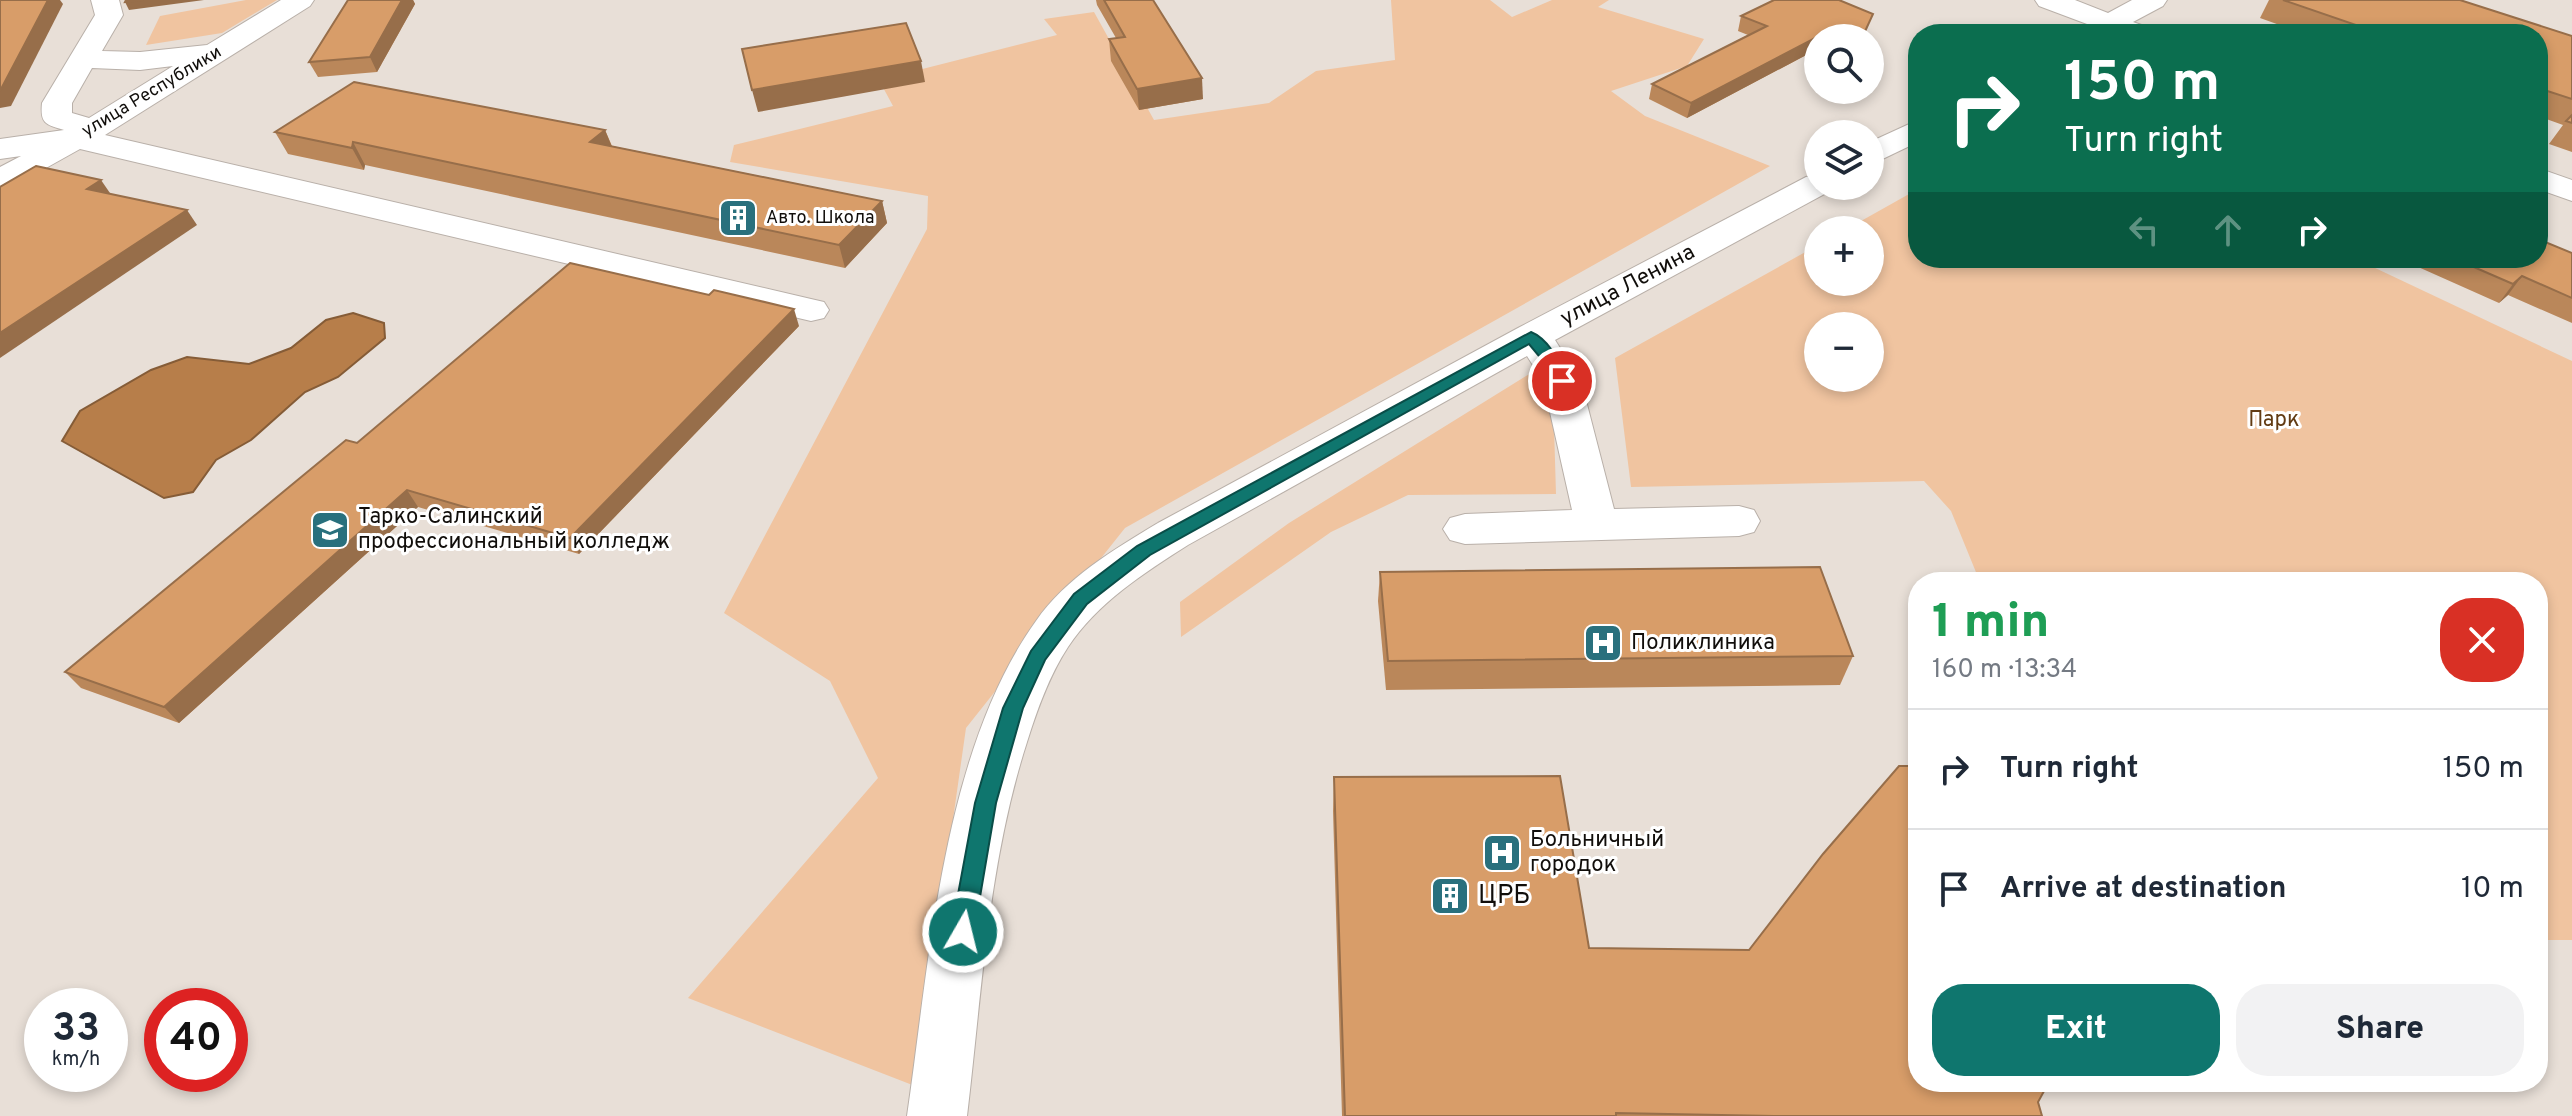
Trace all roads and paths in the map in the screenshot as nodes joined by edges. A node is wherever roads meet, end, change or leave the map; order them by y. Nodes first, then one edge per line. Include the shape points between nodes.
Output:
1 (105, 0) edge
2 (300, 0) edge
3 (2049, 0) edge
4 (2153, 0) edge
5 (2091, 24) edge
6 (2109, 24) edge
7 (218, 53) junction
8 (82, 59) junction
9 (84, 134) junction
10 (1908, 134) edge
11 (1884, 147) edge
12 (0, 149) edge
13 (0, 180) edge
14 (2548, 182) edge
15 (1804, 191) edge
16 (2572, 191) edge
17 (811, 310) dead end
18 (1531, 336) junction
19 (1739, 521) dead end
20 (1597, 525) junction
21 (1465, 529) dead end
22 (937, 1116) edge

1 - 8 street via 109,15
2 - 7 street, улица Республики
3 - 5 street
4 - 6 street
7 - 8 street
7 - 9 street, улица Республики
8 - 9 street via 57,103 56,118
9 - 12 street
9 - 13 street, улица Республики
9 - 17 street
10 - 11 street
14 - 16 street
15 - 18 street, улица Ленина
18 - 20 street via 1562,381
18 - 22 street, улица Ленина via 1143,550 1080,599 1038,656 1013,708 986,803 971,871
19 - 20 street
20 - 21 street

